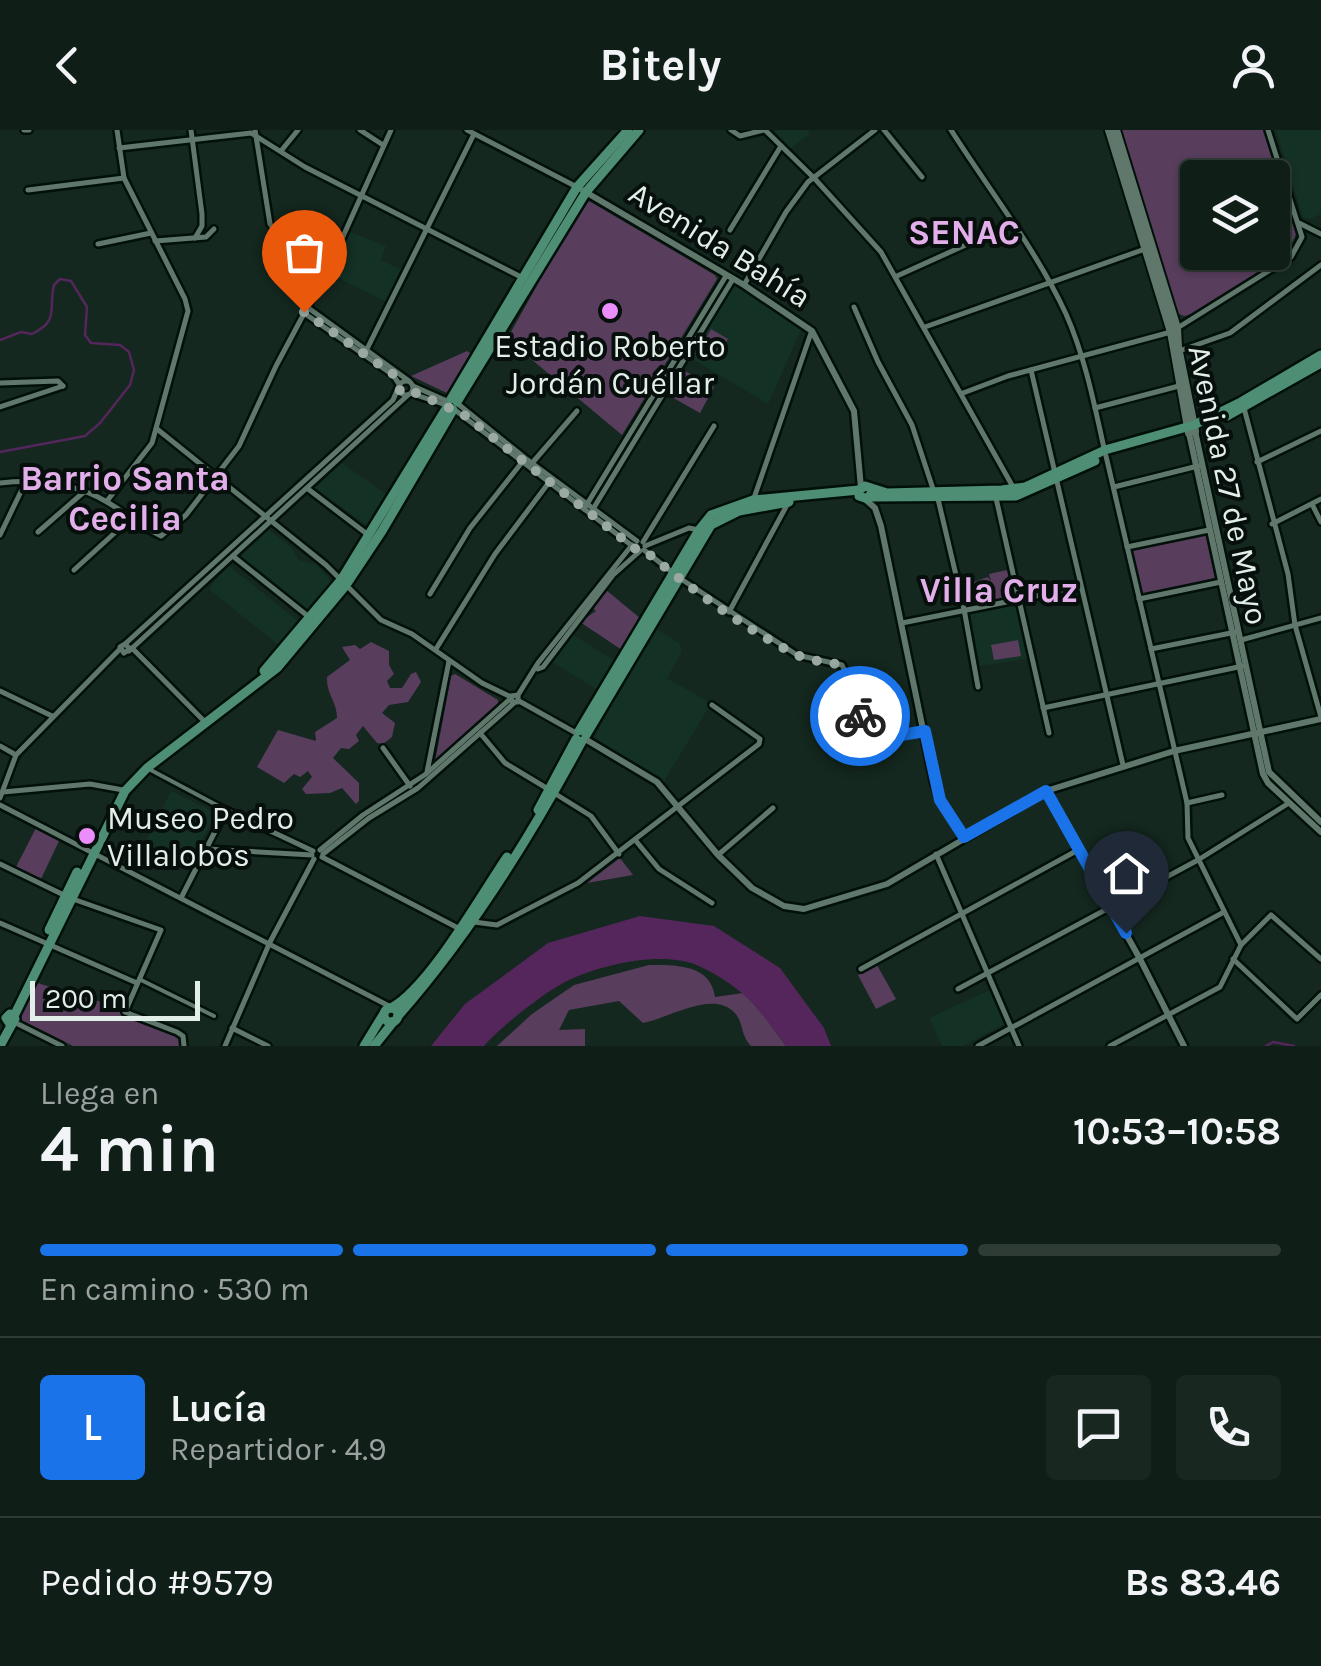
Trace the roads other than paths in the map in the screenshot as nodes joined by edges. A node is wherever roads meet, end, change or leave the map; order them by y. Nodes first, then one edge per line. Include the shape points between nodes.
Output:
1 (117, 130) edge
2 (191, 130) edge
3 (298, 130) edge
4 (360, 130) edge
5 (391, 130) edge
6 (628, 130) edge
7 (639, 130) edge
8 (732, 130) edge
9 (764, 130) edge
10 (875, 130) edge
11 (884, 130) edge
12 (950, 130) edge
13 (1112, 130) edge
14 (1268, 130) edge
15 (470, 132) edge
16 (256, 134) edge
17 (192, 140) junction
18 (383, 145) junction
19 (781, 146) junction
20 (119, 148) junction
21 (281, 152) junction
22 (922, 177) dead end
23 (124, 178) junction
24 (815, 179) junction
25 (582, 189) junction
26 (28, 190) dead end
27 (360, 196) junction
28 (1298, 223) junction
29 (1012, 224) junction
30 (214, 228) dead end
31 (426, 229) junction
32 (730, 230) dead end
33 (151, 232) junction
34 (1321, 234) edge
35 (195, 238) junction
36 (155, 241) junction
37 (98, 244) dead end
38 (1149, 248) junction
39 (331, 263) junction
40 (1321, 265) edge
41 (897, 276) junction
42 (729, 278) junction
43 (527, 280) junction
44 (1050, 284) junction
45 (744, 285) junction
46 (854, 307) dead end
47 (305, 310) junction
48 (925, 327) junction
49 (1174, 330) junction
50 (812, 331) junction
51 (1178, 350) junction
52 (366, 351) junction
53 (1082, 355) junction
54 (1321, 355) edge
55 (1321, 364) edge
56 (1031, 370) junction
57 (0, 383) edge
58 (412, 384) junction
59 (399, 385) junction
60 (1180, 386) junction
61 (963, 393) junction
62 (409, 395) junction
63 (452, 404) junction
64 (0, 407) edge
65 (1095, 408) junction
66 (1244, 408) junction
67 (577, 411) dead end
68 (714, 426) dead end
69 (157, 428) junction
70 (1192, 429) junction
71 (1321, 431) edge
72 (1106, 453) junction
73 (524, 460) junction
74 (1257, 462) junction
75 (532, 463) junction
76 (1199, 465) junction
77 (1056, 476) junction
78 (217, 478) junction
79 (26, 480) junction
80 (550, 480) junction
81 (0, 483) edge
82 (300, 483) junction
83 (1114, 487) junction
84 (306, 488) junction
85 (84, 490) junction
86 (1014, 490) junction
87 (865, 492) junction
88 (936, 495) junction
89 (996, 498) junction
90 (1321, 499) edge
91 (753, 500) junction
92 (107, 501) junction
93 (789, 502) junction
94 (1312, 504) junction
95 (588, 509) junction
96 (131, 518) junction
97 (267, 520) junction
98 (1321, 522) edge
99 (1272, 524) junction
100 (1214, 529) junction
101 (38, 532) dead end
102 (702, 532) junction
103 (0, 535) edge
104 (371, 540) junction
105 (637, 546) junction
106 (1126, 548) junction
107 (228, 552) junction
108 (234, 557) junction
109 (74, 570) dead end
110 (675, 576) junction
111 (1226, 581) junction
112 (344, 582) junction
113 (1081, 588) junction
114 (430, 594) dead end
115 (1018, 599) junction
116 (1139, 599) junction
117 (964, 609) junction
118 (729, 612) junction
119 (309, 618) junction
120 (1321, 618) edge
121 (902, 623) junction
122 (1295, 625) junction
123 (1238, 635) junction
124 (1151, 648) junction
125 (129, 649) junction
126 (436, 649) junction
127 (448, 661) junction
128 (1243, 666) junction
129 (538, 669) junction
130 (1160, 684) junction
131 (978, 686) dead end
132 (0, 691) edge
133 (1107, 695) junction
134 (514, 699) junction
135 (712, 705) dead end
136 (1043, 708) junction
137 (52, 716) junction
138 (1321, 718) edge
139 (205, 723) junction
140 (925, 731) junction
141 (480, 733) junction
142 (1049, 733) dead end
143 (1256, 734) junction
144 (581, 736) junction
145 (866, 741) junction
146 (0, 746) edge
147 (384, 748) dead end
148 (839, 748) dead end
149 (1174, 751) junction
150 (16, 755) junction
151 (870, 760) dead end
152 (1123, 764) junction
153 (147, 768) junction
154 (427, 777) junction
155 (410, 786) junction
156 (123, 790) junction
157 (551, 791) junction
158 (1046, 791) junction
159 (1, 795) edge
160 (1222, 796) dead end
161 (1293, 801) junction
162 (1186, 803) junction
163 (0, 805) edge
164 (680, 808) junction
165 (774, 808) dead end
166 (226, 810) junction
167 (1321, 822) edge
168 (1321, 832) edge
169 (964, 837) junction
170 (636, 841) junction
171 (206, 849) junction
172 (1078, 850) junction
173 (92, 852) junction
174 (317, 854) junction
175 (619, 854) junction
176 (936, 854) junction
177 (718, 855) junction
178 (1198, 860) junction
179 (0, 864) edge
180 (67, 897) junction
181 (181, 898) junction
182 (712, 904) dead end
183 (1111, 907) junction
184 (1224, 912) junction
185 (961, 916) junction
186 (471, 921) junction
187 (0, 923) edge
188 (458, 928) junction
189 (270, 942) junction
190 (45, 945) junction
191 (1241, 945) junction
192 (1140, 959) junction
193 (1234, 959) junction
194 (1321, 959) edge
195 (861, 969) dead end
196 (988, 975) junction
197 (138, 981) junction
198 (958, 989) dead end
199 (1321, 995) edge
200 (372, 998) junction
201 (390, 1014) junction
202 (1168, 1014) junction
203 (214, 1016) dead end
204 (9, 1018) edge
205 (232, 1028) junction
206 (1010, 1028) junction
207 (0, 1034) edge
208 (0, 1046) edge
209 (62, 1046) edge
210 (184, 1046) edge
211 (226, 1046) edge
212 (268, 1046) edge
213 (364, 1046) edge
214 (374, 1046) edge
215 (978, 1046) edge
216 (1019, 1046) edge
217 (1110, 1046) edge
218 (1184, 1046) edge

1 - 20 street
2 - 17 street
3 - 21 street
4 - 18 street
5 - 18 street
6 - 25 main road
7 - 25 main road
8 - 9 street via 740,136
9 - 19 street
10 - 24 street
11 - 22 street
12 - 29 street
13 - 38 main road, Avenida 27 de Mayo
14 - 28 street
15 - 25 street, Avenida Bahía
15 - 31 street
16 - 17 street
16 - 21 street
16 - 39 street via 270,224
17 - 20 street
17 - 35 street via 202,214
18 - 27 street
19 - 24 street
19 - 32 street
20 - 23 street
21 - 27 street
23 - 26 street
23 - 33 street
24 - 41 street via 870,236
24 - 45 street via 786,212
25 - 42 street, Avenida Bahía
25 - 43 main road
27 - 31 street
27 - 39 street
28 - 34 street
28 - 49 street via 1302,238 1291,257
29 - 41 street
29 - 44 street
30 - 35 street
31 - 43 street
31 - 52 street
33 - 36 street
33 - 37 street
35 - 36 street
36 - 69 street via 188,311
38 - 44 street
38 - 49 main road, Avenida 27 de Mayo
39 - 47 street
40 - 51 street via 1230,334
41 - 48 street
42 - 45 street, Avenida Bahía
42 - 95 street
43 - 63 main road
44 - 48 street
44 - 53 street
45 - 50 street, Avenida Bahía
46 - 88 street via 912,425
47 - 52 street
47 - 59 street
47 - 78 street
48 - 61 street
49 - 51 main road, Avenida 27 de Mayo
49 - 53 street
49 - 60 main road, Avenida 27 de Mayo
50 - 87 street, Avenida Bahía via 854,411
50 - 91 street
51 - 70 main road, Avenida 27 de Mayo
52 - 58 street
53 - 56 street
53 - 65 street
54 - 70 main road
55 - 66 main road
56 - 61 street
56 - 77 street
57 - 64 street via 62,386
58 - 59 street
58 - 62 street
58 - 63 street
59 - 62 street
59 - 82 street via 392,400
60 - 65 street
60 - 70 main road, Avenida 27 de Mayo
61 - 86 street
62 - 63 street
62 - 84 street
63 - 73 street
63 - 104 main road
65 - 72 street
66 - 70 main road
66 - 74 street
67 - 75 street
68 - 105 street
69 - 78 street
69 - 92 street via 144,457
70 - 72 main road
70 - 76 street, Avenida 27 de Mayo
71 - 74 street
72 - 77 main road
72 - 83 street
73 - 75 street
73 - 80 street
73 - 114 street via 470,528
74 - 99 street
75 - 80 street
76 - 83 street
76 - 100 street, Avenida 27 de Mayo
77 - 86 main road
77 - 89 main road via 1025,494
77 - 113 street
78 - 96 street via 166,534
78 - 97 street
79 - 81 street
79 - 85 street
79 - 103 street
80 - 95 street
80 - 126 street
82 - 84 street
82 - 97 street
83 - 106 street
84 - 97 street
84 - 104 street
85 - 92 street
85 - 101 street
86 - 88 main road
87 - 88 main road
87 - 91 main road
87 - 93 main road
87 - 121 street, Avenida Bahía via 879,516
88 - 89 main road
88 - 117 street
89 - 115 street
90 - 94 street
91 - 102 main road via 711,515
92 - 96 street
93 - 102 main road via 729,515
93 - 118 street
94 - 98 street
94 - 99 street
95 - 105 street
95 - 105 street
96 - 109 street
97 - 107 street
97 - 108 street
97 - 112 street
99 - 122 street
100 - 106 street
100 - 111 street, Avenida 27 de Mayo
102 - 105 street via 689,528
102 - 110 main road
104 - 112 main road
105 - 110 street
105 - 129 street
105 - 129 street
106 - 116 street
107 - 108 street
107 - 125 street
108 - 119 street
108 - 125 street
110 - 118 street
110 - 144 main road
111 - 116 street
111 - 123 street, Avenida 27 de Mayo
112 - 119 main road
112 - 126 street via 380,620
112 - 139 main road via 277,668
113 - 115 street
113 - 133 street
115 - 117 street
115 - 136 street
116 - 124 street
117 - 121 street
117 - 131 street
118 - 145 street via 797,655 842,665
119 - 139 main road via 273,664
120 - 122 street
121 - 140 street, Avenida Bahía
122 - 123 street
122 - 138 street
123 - 124 street
123 - 128 street, Avenida 27 de Mayo
124 - 130 street
125 - 137 street
125 - 139 street
126 - 127 street
127 - 134 street
127 - 154 street
128 - 130 street
128 - 143 street, Avenida 27 de Mayo
129 - 134 street
130 - 133 street
130 - 149 street
132 - 137 street
133 - 136 street
133 - 152 street
134 - 141 street
134 - 144 street
134 - 154 street
135 - 164 street via 760,744
136 - 142 street
137 - 150 street
138 - 143 street
139 - 153 main road
139 - 156 main road via 132,773
140 - 145 street
140 - 169 street, Avenida Bahía via 940,800
141 - 154 street
141 - 157 street via 505,763
143 - 149 street
143 - 161 street, Avenida 27 de Mayo via 1269,772
144 - 157 main road
144 - 164 street via 658,782
145 - 148 street
145 - 151 street
146 - 150 street
147 - 155 street
149 - 152 street
149 - 162 street
150 - 159 street
152 - 158 street
153 - 156 main road
153 - 166 street
154 - 155 street
154 - 174 street
155 - 174 street
156 - 159 street via 90,784
156 - 173 main road
157 - 175 street via 591,816
157 - 186 main road via 535,827
157 - 188 main road
158 - 169 street
158 - 172 street
160 - 162 street
161 - 167 street, Avenida 27 de Mayo
161 - 168 street, Avenida 27 de Mayo
161 - 178 street
162 - 178 street via 1186,830
163 - 173 street
164 - 170 street
164 - 177 street
165 - 177 street
166 - 171 street
166 - 174 street
169 - 176 street
170 - 175 street
170 - 182 street via 659,869
171 - 174 street
171 - 181 street
172 - 183 street
172 - 185 street
173 - 180 main road
173 - 181 street
174 - 188 street
174 - 189 street
175 - 186 street via 497,925
176 - 177 street via 887,884 804,909 752,888
176 - 185 street
178 - 183 street
178 - 184 street
179 - 180 street
180 - 190 main road
180 - 197 street via 162,930
181 - 189 street
183 - 192 street
183 - 196 street
184 - 191 street
184 - 192 street
185 - 195 street
185 - 196 street
186 - 201 main road via 439,968
187 - 190 street
188 - 201 main road
189 - 200 street
189 - 205 street
190 - 197 street
190 - 204 main road
191 - 193 street
191 - 194 street via 1271,915
192 - 202 street
192 - 206 street
193 - 199 street via 1297,1019
193 - 202 street via 1220,987
196 - 198 street
196 - 206 street
197 - 203 street
197 - 210 street via 125,1012 177,1032
200 - 201 street
200 - 201 street
201 - 213 main road
201 - 214 main road
202 - 217 street
202 - 218 street
204 - 207 main road
204 - 208 main road
204 - 209 street
205 - 211 street
205 - 212 street
206 - 215 street
206 - 216 street

